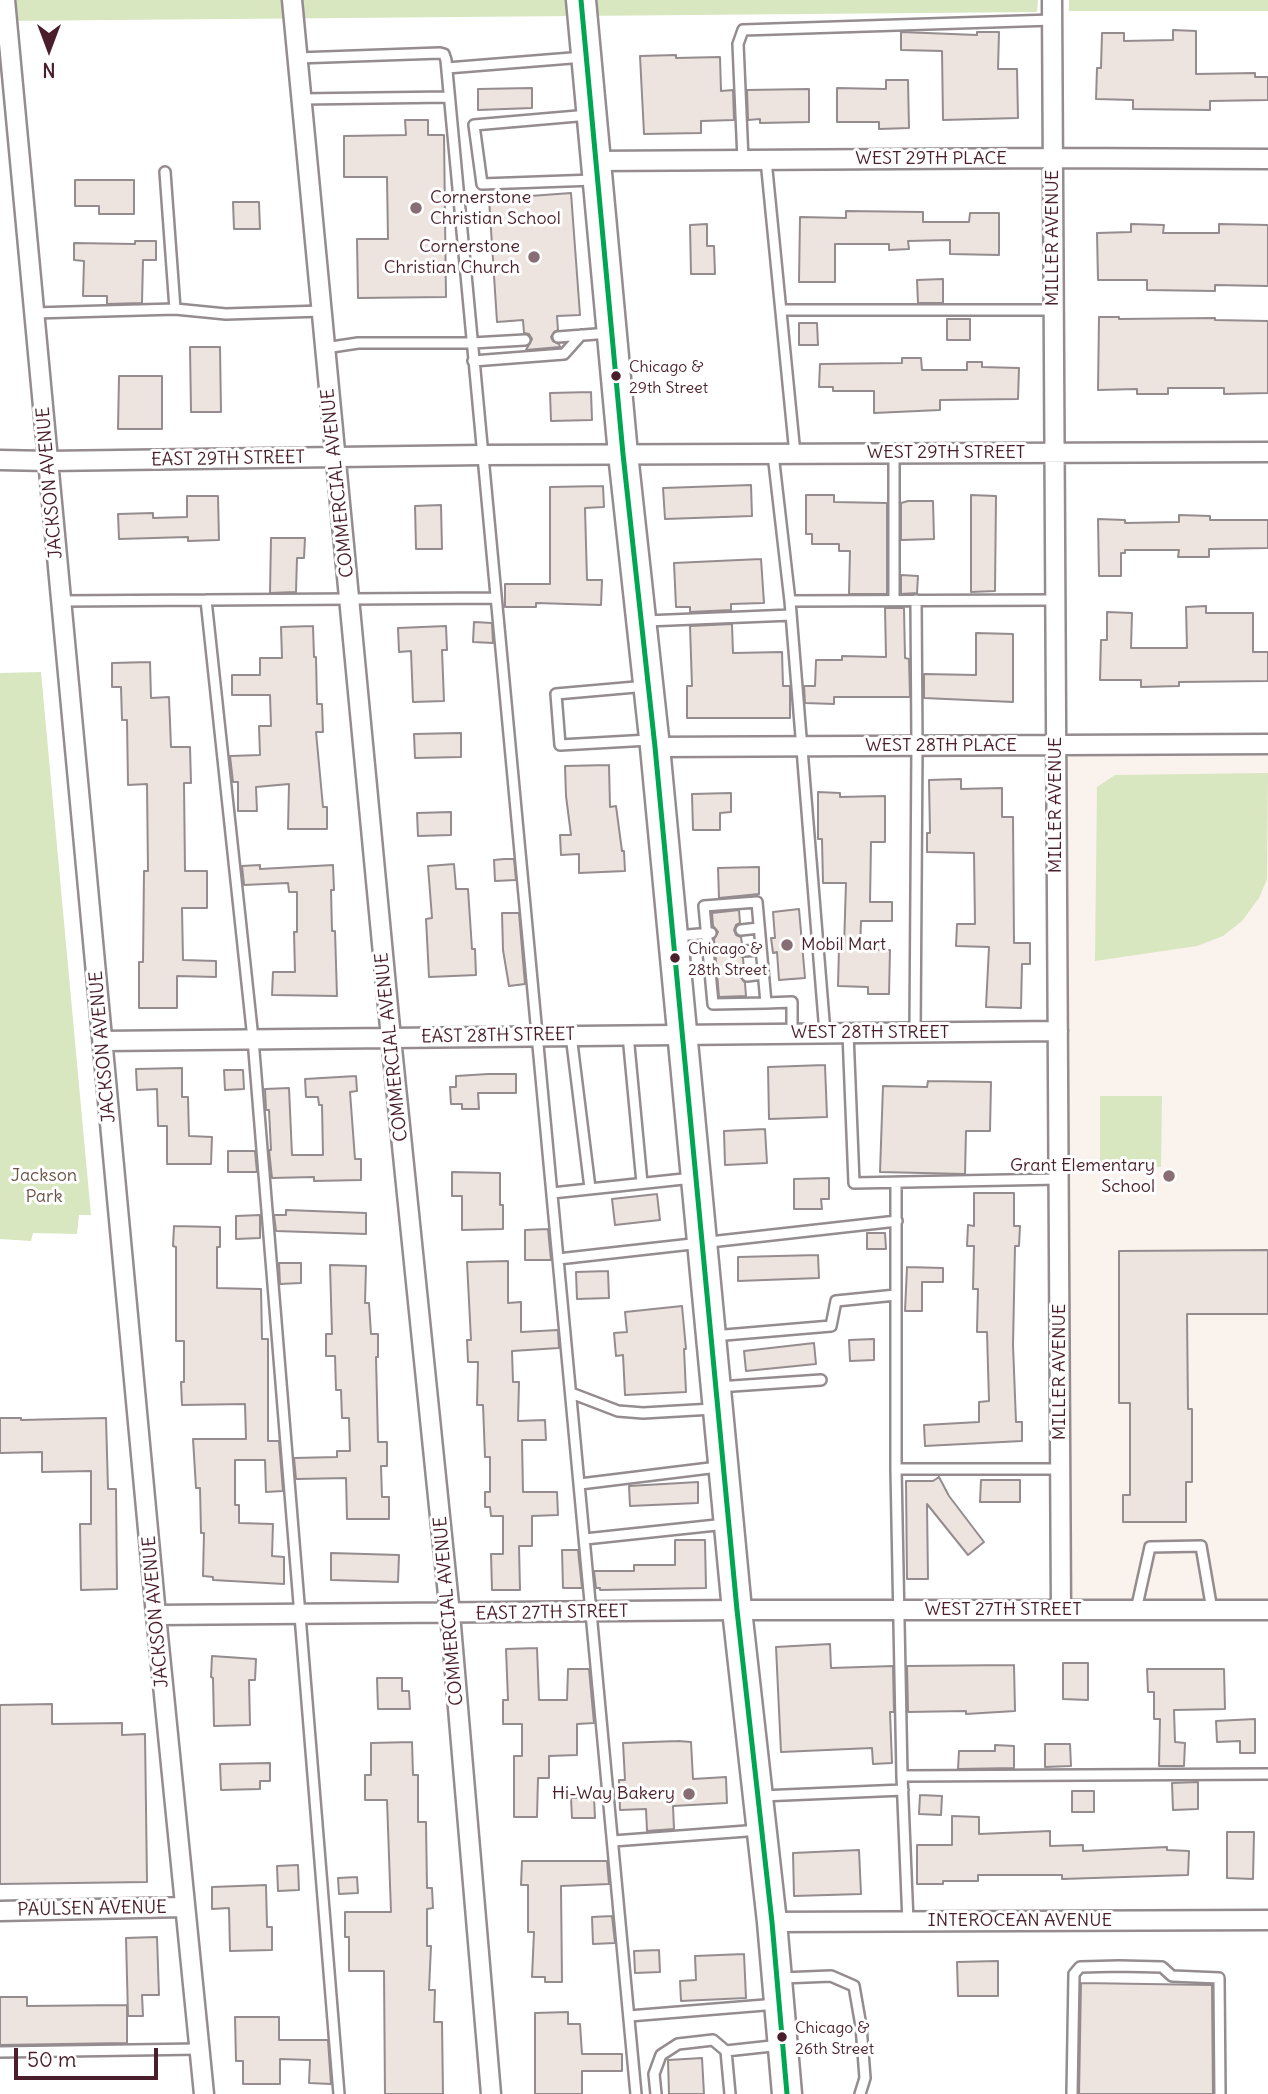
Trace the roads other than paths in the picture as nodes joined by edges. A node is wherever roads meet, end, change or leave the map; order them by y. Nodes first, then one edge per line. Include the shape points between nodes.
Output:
1 (5, 0) edge
2 (292, 0) edge
3 (581, 0) edge
4 (1052, 0) edge
5 (1052, 20) junction
6 (586, 57) junction
7 (298, 58) junction
8 (447, 68) junction
9 (450, 97) junction
10 (302, 99) junction
11 (591, 115) junction
12 (1052, 158) junction
13 (1268, 159) edge
14 (743, 160) junction
15 (766, 160) junction
16 (596, 171) junction
17 (165, 172) dead end
18 (175, 309) junction
19 (780, 310) junction
20 (1053, 310) junction
21 (322, 312) junction
22 (34, 313) junction
23 (611, 332) junction
24 (581, 335) junction
25 (558, 337) dead end
26 (525, 340) dead end
27 (472, 343) junction
28 (325, 348) junction
29 (473, 361) junction
30 (1268, 452) edge
31 (894, 453) junction
32 (1054, 453) junction
33 (623, 454) junction
34 (773, 454) junction
35 (795, 454) junction
36 (482, 455) junction
37 (336, 458) junction
38 (0, 460) edge
39 (48, 461) junction
40 (495, 598) junction
41 (350, 599) junction
42 (206, 600) junction
43 (894, 600) junction
44 (916, 600) junction
45 (1055, 600) junction
46 (61, 601) junction
47 (790, 601) junction
48 (791, 615) junction
49 (641, 621) junction
50 (649, 686) junction
51 (655, 744) junction
52 (1268, 744) edge
53 (1056, 745) junction
54 (917, 746) junction
55 (801, 747) junction
56 (760, 928) junction
57 (741, 930) dead end
58 (710, 933) junction
59 (673, 936) junction
60 (761, 950) junction
61 (744, 951) dead end
62 (763, 974) junction
63 (747, 976) dead end
64 (766, 1003) junction
65 (1058, 1031) junction
66 (915, 1032) junction
67 (792, 1033) junction
68 (825, 1033) junction
69 (848, 1033) junction
70 (682, 1034) junction
71 (571, 1035) junction
72 (628, 1035) junction
73 (537, 1036) junction
74 (391, 1038) junction
75 (253, 1040) junction
76 (103, 1041) junction
77 (696, 1177) junction
78 (1058, 1178) junction
79 (642, 1183) junction
80 (896, 1183) junction
81 (590, 1188) junction
82 (552, 1193) junction
83 (897, 1221) junction
84 (702, 1242) junction
85 (558, 1259) junction
86 (896, 1295) junction
87 (711, 1336) junction
88 (821, 1380) dead end
89 (571, 1393) junction
90 (717, 1398) junction
91 (724, 1466) junction
92 (896, 1469) junction
93 (1060, 1469) junction
94 (579, 1483) junction
95 (729, 1523) junction
96 (585, 1539) junction
97 (737, 1610) junction
98 (899, 1610) junction
99 (1061, 1610) junction
100 (1136, 1610) junction
101 (1212, 1610) junction
102 (1268, 1610) edge
103 (592, 1612) junction
104 (299, 1614) junction
105 (450, 1614) junction
106 (156, 1615) junction
107 (1268, 1774) edge
108 (902, 1776) junction
109 (903, 1790) junction
110 (758, 1796) junction
111 (761, 1830) junction
112 (613, 1841) junction
113 (185, 1907) junction
114 (0, 1911) edge
115 (1268, 1920) edge
116 (908, 1922) junction
117 (772, 1923) junction
118 (778, 1991) junction
119 (629, 2016) junction
120 (782, 2044) junction
121 (199, 2049) junction
122 (726, 2051) junction
123 (0, 2052) edge
124 (204, 2094) edge
125 (339, 2094) edge
126 (491, 2094) edge
127 (636, 2094) edge
128 (656, 2094) edge
129 (730, 2094) edge
130 (787, 2094) edge
131 (860, 2094) edge
132 (1072, 2094) edge
133 (1220, 2094) edge

1 - 22 street, JACKSON AVENUE
2 - 7 street, COMMERCIAL AVENUE
3 - 6 main road
4 - 5 street, MILLER AVENUE
5 - 12 street, MILLER AVENUE
5 - 14 lane via 743,30 738,44
6 - 8 lane
6 - 11 main road
7 - 8 lane via 444,54
7 - 10 street, COMMERCIAL AVENUE
8 - 9 lane
9 - 10 lane
9 - 27 lane
10 - 21 street, COMMERCIAL AVENUE
11 - 16 main road
11 - 16 lane via 474,125 482,184
12 - 13 street, WEST 29TH PLACE
12 - 15 street, WEST 29TH PLACE
12 - 20 street, MILLER AVENUE
14 - 15 street, WEST 29TH PLACE
14 - 16 street, WEST 29TH PLACE
15 - 19 lane
16 - 23 main road
17 - 18 lane
18 - 21 lane via 226,314
18 - 22 lane
19 - 20 lane
19 - 35 lane
20 - 32 street, MILLER AVENUE
21 - 28 street, COMMERCIAL AVENUE
22 - 39 street, JACKSON AVENUE
23 - 24 lane
23 - 33 main road
24 - 25 lane
24 - 29 lane via 564,354
26 - 27 lane
27 - 28 lane via 358,343
27 - 29 lane
28 - 37 street, COMMERCIAL AVENUE
29 - 36 lane
30 - 32 street, WEST 29TH STREET
31 - 32 street, WEST 29TH STREET
31 - 35 street, WEST 29TH STREET
31 - 43 lane
32 - 45 street, MILLER AVENUE
33 - 34 street, WEST 29TH STREET
33 - 36 street, EAST 29TH STREET
33 - 49 main road
34 - 35 street, WEST 29TH STREET
34 - 47 lane
36 - 37 street, EAST 29TH STREET
36 - 40 lane
37 - 39 street, EAST 29TH STREET
37 - 41 street, COMMERCIAL AVENUE
38 - 39 street, EAST 29TH STREET
39 - 46 street, JACKSON AVENUE
40 - 41 lane
40 - 73 lane
41 - 42 lane
41 - 74 street, COMMERCIAL AVENUE
42 - 46 lane
42 - 75 lane
43 - 44 lane
43 - 47 lane
44 - 45 lane
44 - 54 lane
45 - 53 street, MILLER AVENUE
46 - 76 street, JACKSON AVENUE
47 - 48 lane
48 - 49 lane
48 - 55 lane
49 - 50 main road
50 - 51 main road
50 - 51 lane via 556,694 560,745
51 - 55 street, WEST 28TH PLACE
51 - 59 main road
52 - 53 street, WEST 28TH PLACE
53 - 54 street, WEST 28TH PLACE
53 - 65 street, MILLER AVENUE
54 - 55 street, WEST 28TH PLACE
54 - 66 lane
55 - 68 lane
56 - 57 lane
56 - 58 lane via 757,902 704,906
56 - 60 lane
58 - 59 lane
58 - 64 lane via 713,1004
59 - 70 main road
60 - 61 lane
60 - 62 lane
62 - 63 lane
62 - 64 lane
64 - 67 lane via 792,1002
65 - 66 street, WEST 28TH STREET
65 - 78 street, MILLER AVENUE
66 - 69 street, WEST 28TH STREET
67 - 68 street, WEST 28TH STREET
67 - 70 street, WEST 28TH STREET
68 - 69 street, WEST 28TH STREET
69 - 80 lane via 854,1183
70 - 72 street, EAST 28TH STREET
70 - 77 main road
71 - 72 street, EAST 28TH STREET
71 - 73 street, EAST 28TH STREET
71 - 81 lane
72 - 79 lane
73 - 74 street, EAST 28TH STREET
73 - 82 lane
74 - 75 street, EAST 28TH STREET
74 - 105 street, COMMERCIAL AVENUE
75 - 76 street, EAST 28TH STREET
75 - 104 lane
76 - 106 street, JACKSON AVENUE
77 - 79 lane
77 - 84 main road
78 - 80 lane
78 - 93 street, MILLER AVENUE
79 - 81 lane
80 - 83 lane
81 - 82 lane
82 - 85 lane
83 - 84 lane
83 - 86 lane
84 - 85 lane
84 - 87 main road
85 - 89 lane
86 - 87 lane via 836,1301 831,1326
86 - 92 lane
87 - 90 main road
88 - 90 lane
89 - 90 lane via 618,1411 643,1413
89 - 94 lane
90 - 91 main road
91 - 94 lane
91 - 95 main road
92 - 93 lane
92 - 98 lane
93 - 99 street, MILLER AVENUE
94 - 96 lane
95 - 96 lane
95 - 97 main road
96 - 103 lane
97 - 98 street, WEST 27TH STREET
97 - 103 street, EAST 27TH STREET
97 - 110 main road
98 - 99 street, WEST 27TH STREET
98 - 108 lane
99 - 100 street, WEST 27TH STREET
100 - 101 street, WEST 27TH STREET
100 - 101 lane via 1150,1547 1201,1546
101 - 102 street, WEST 27TH STREET
103 - 105 street, EAST 27TH STREET
103 - 112 lane
104 - 105 street, EAST 27TH STREET
104 - 106 street, EAST 27TH STREET
104 - 125 lane
105 - 126 street, COMMERCIAL AVENUE
106 - 113 street, JACKSON AVENUE
107 - 108 lane
108 - 109 lane
109 - 110 lane
109 - 116 lane
110 - 111 main road
111 - 112 lane
111 - 117 main road
112 - 119 lane
113 - 114 street, PAULSEN AVENUE
113 - 121 street, JACKSON AVENUE
115 - 116 street, INTEROCEAN AVENUE
116 - 117 street, INTEROCEAN AVENUE
117 - 118 main road
118 - 119 lane
118 - 120 main road
118 - 131 lane via 831,1976 854,1986 865,2077
119 - 127 lane
120 - 122 lane
120 - 130 main road
121 - 123 lane
121 - 124 street, JACKSON AVENUE
122 - 128 lane via 713,2040 678,2044 661,2054 654,2074
122 - 129 lane
132 - 133 lane via 1074,1974 1080,1967 1119,1966 1162,1967 1172,1976 1220,1978

